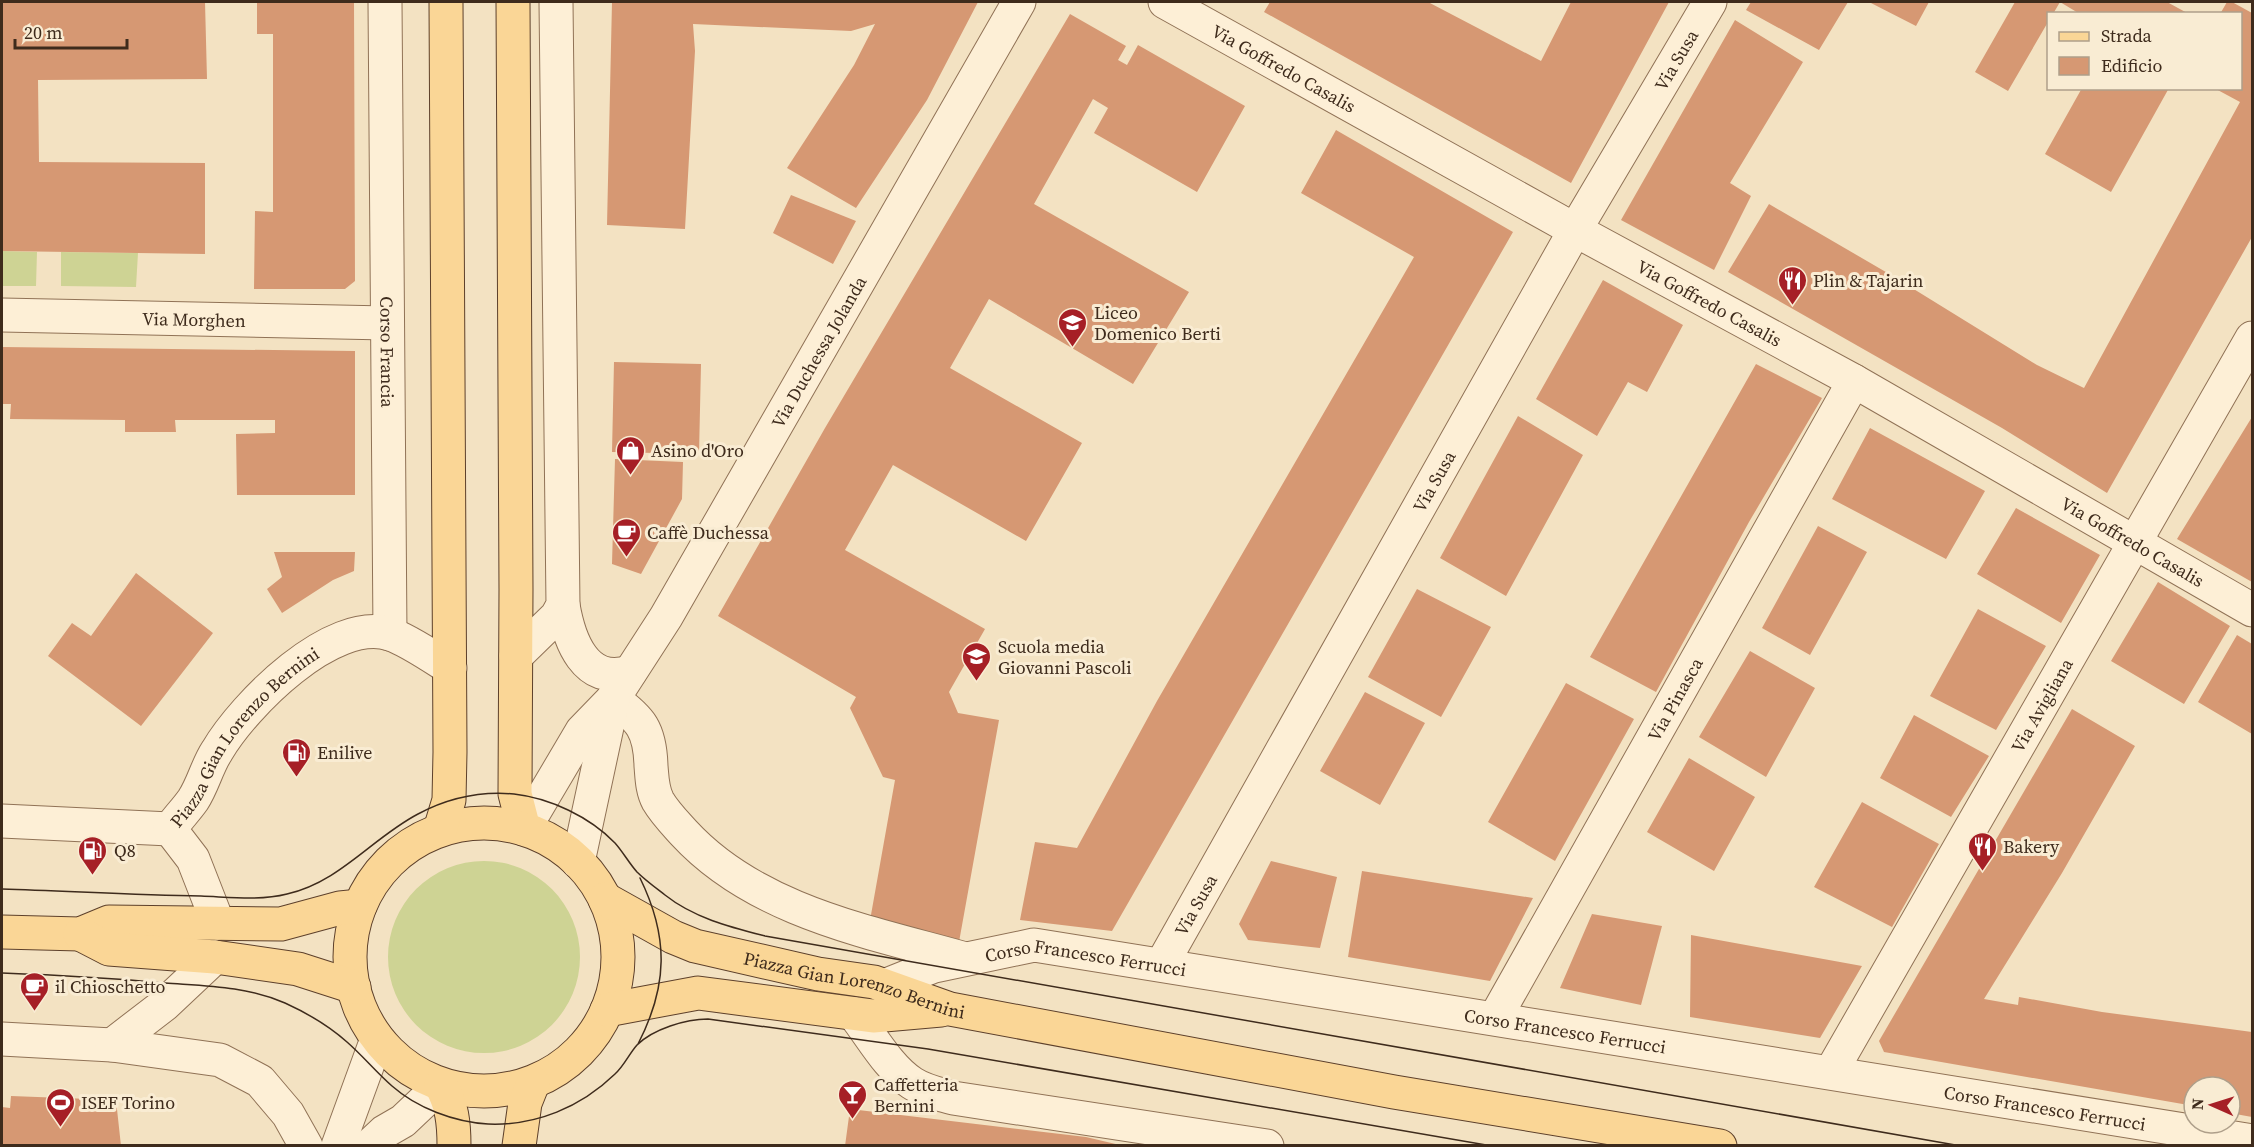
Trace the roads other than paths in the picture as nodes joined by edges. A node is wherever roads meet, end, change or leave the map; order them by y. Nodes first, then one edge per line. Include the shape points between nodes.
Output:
1 (385, 2) edge
2 (446, 2) edge
3 (513, 2) edge
4 (556, 2) edge
5 (1019, 2) edge
6 (1165, 2) edge
7 (1710, 2) edge
8 (1575, 230) junction
9 (2, 315) edge
10 (387, 323) junction
11 (2253, 338) edge
12 (1854, 381) junction
13 (2135, 541) junction
14 (563, 605) junction
15 (2253, 610) edge
16 (390, 634) junction
17 (516, 656) junction
18 (450, 668) junction
19 (630, 672) junction
20 (613, 699) junction
21 (2, 821) edge
22 (170, 829) junction
23 (524, 829) junction
24 (440, 830) junction
25 (578, 862) junction
26 (605, 899) junction
27 (360, 906) junction
28 (218, 923) junction
29 (2, 932) edge
30 (80, 934) junction
31 (215, 957) junction
32 (967, 959) junction
33 (1162, 964) junction
34 (884, 986) junction
35 (354, 987) junction
36 (950, 1009) junction
37 (607, 1010) junction
38 (854, 1014) junction
39 (1495, 1018) junction
40 (2, 1039) edge
41 (377, 1039) junction
42 (112, 1045) junction
43 (1831, 1072) junction
44 (533, 1083) junction
45 (441, 1085) junction
46 (2253, 1141) edge
47 (306, 1146) edge
48 (338, 1146) edge
49 (369, 1146) edge
50 (454, 1146) edge
51 (519, 1146) edge
52 (1267, 1146) edge
53 (1720, 1146) edge

1 - 10 street, Corso Francia
2 - 18 main road
3 - 17 main road
4 - 14 street
5 - 19 street, Via Duchessa Jolanda via 666,617
6 - 8 street, Via Goffredo Casalis
7 - 8 street, Via Susa
8 - 12 street, Via Goffredo Casalis
8 - 33 street, Via Susa
9 - 10 street, Via Morghen
10 - 16 street, Corso Francia
11 - 13 street, Via Avigliana
12 - 13 street, Via Goffredo Casalis
12 - 39 street, Via Pinasca
13 - 15 street, Via Goffredo Casalis
13 - 43 street, Via Avigliana
14 - 17 street via 557,616
14 - 19 street via 569,635 584,660 604,673
16 - 18 street
16 - 22 street, Piazza Gian Lorenzo Bernini via 362,631 336,640 301,661 256,699 217,750 193,800
17 - 23 main road via 515,794
18 - 24 main road via 449,800
19 - 20 street, Via Duchessa Jolanda
20 - 23 street, Via Duchessa Jolanda via 582,731
20 - 25 street, Via Duchessa Jolanda
20 - 32 street via 645,729 658,801 717,865 820,917
21 - 22 street
22 - 28 street, Piazza Gian Lorenzo Bernini via 193,859
23 - 24 main road, Piazza Gian Lorenzo Bernini via 465,824
23 - 25 main road, Piazza Gian Lorenzo Bernini via 554,842
24 - 27 main road, Piazza Gian Lorenzo Bernini via 411,844 380,871
25 - 26 main road, Piazza Gian Lorenzo Bernini
26 - 34 main road, Piazza Gian Lorenzo Bernini via 695,946
26 - 37 main road, Piazza Gian Lorenzo Bernini via 616,935 617,973
27 - 28 main road via 281,924
27 - 35 main road, Piazza Gian Lorenzo Bernini via 350,949
28 - 30 main road via 110,922
29 - 30 main road
30 - 31 main road via 109,950
31 - 35 main road via 298,969
31 - 42 street via 164,1005
32 - 33 street, Corso Francesco Ferrucci via 1034,945
32 - 34 street, Corso Francesco Ferrucci via 934,966
33 - 39 street, Corso Francesco Ferrucci
34 - 36 main road, Piazza Gian Lorenzo Bernini
35 - 41 main road, Piazza Gian Lorenzo Bernini via 363,1017
36 - 38 main road, Piazza Gian Lorenzo Bernini
36 - 53 main road via 1394,1092
37 - 38 main road, Piazza Gian Lorenzo Bernini via 698,993
37 - 44 main road, Piazza Gian Lorenzo Bernini via 587,1043 558,1070
38 - 52 street via 896,1070 913,1084 932,1092
39 - 43 street, Corso Francesco Ferrucci
40 - 42 street
41 - 45 main road, Piazza Gian Lorenzo Bernini via 406,1067
41 - 48 street
42 - 47 street via 220,1060 260,1081 288,1114
43 - 46 street, Corso Francesco Ferrucci
44 - 45 main road, Piazza Gian Lorenzo Bernini via 492,1092
44 - 51 main road via 525,1103
45 - 49 street
45 - 50 main road via 454,1119

